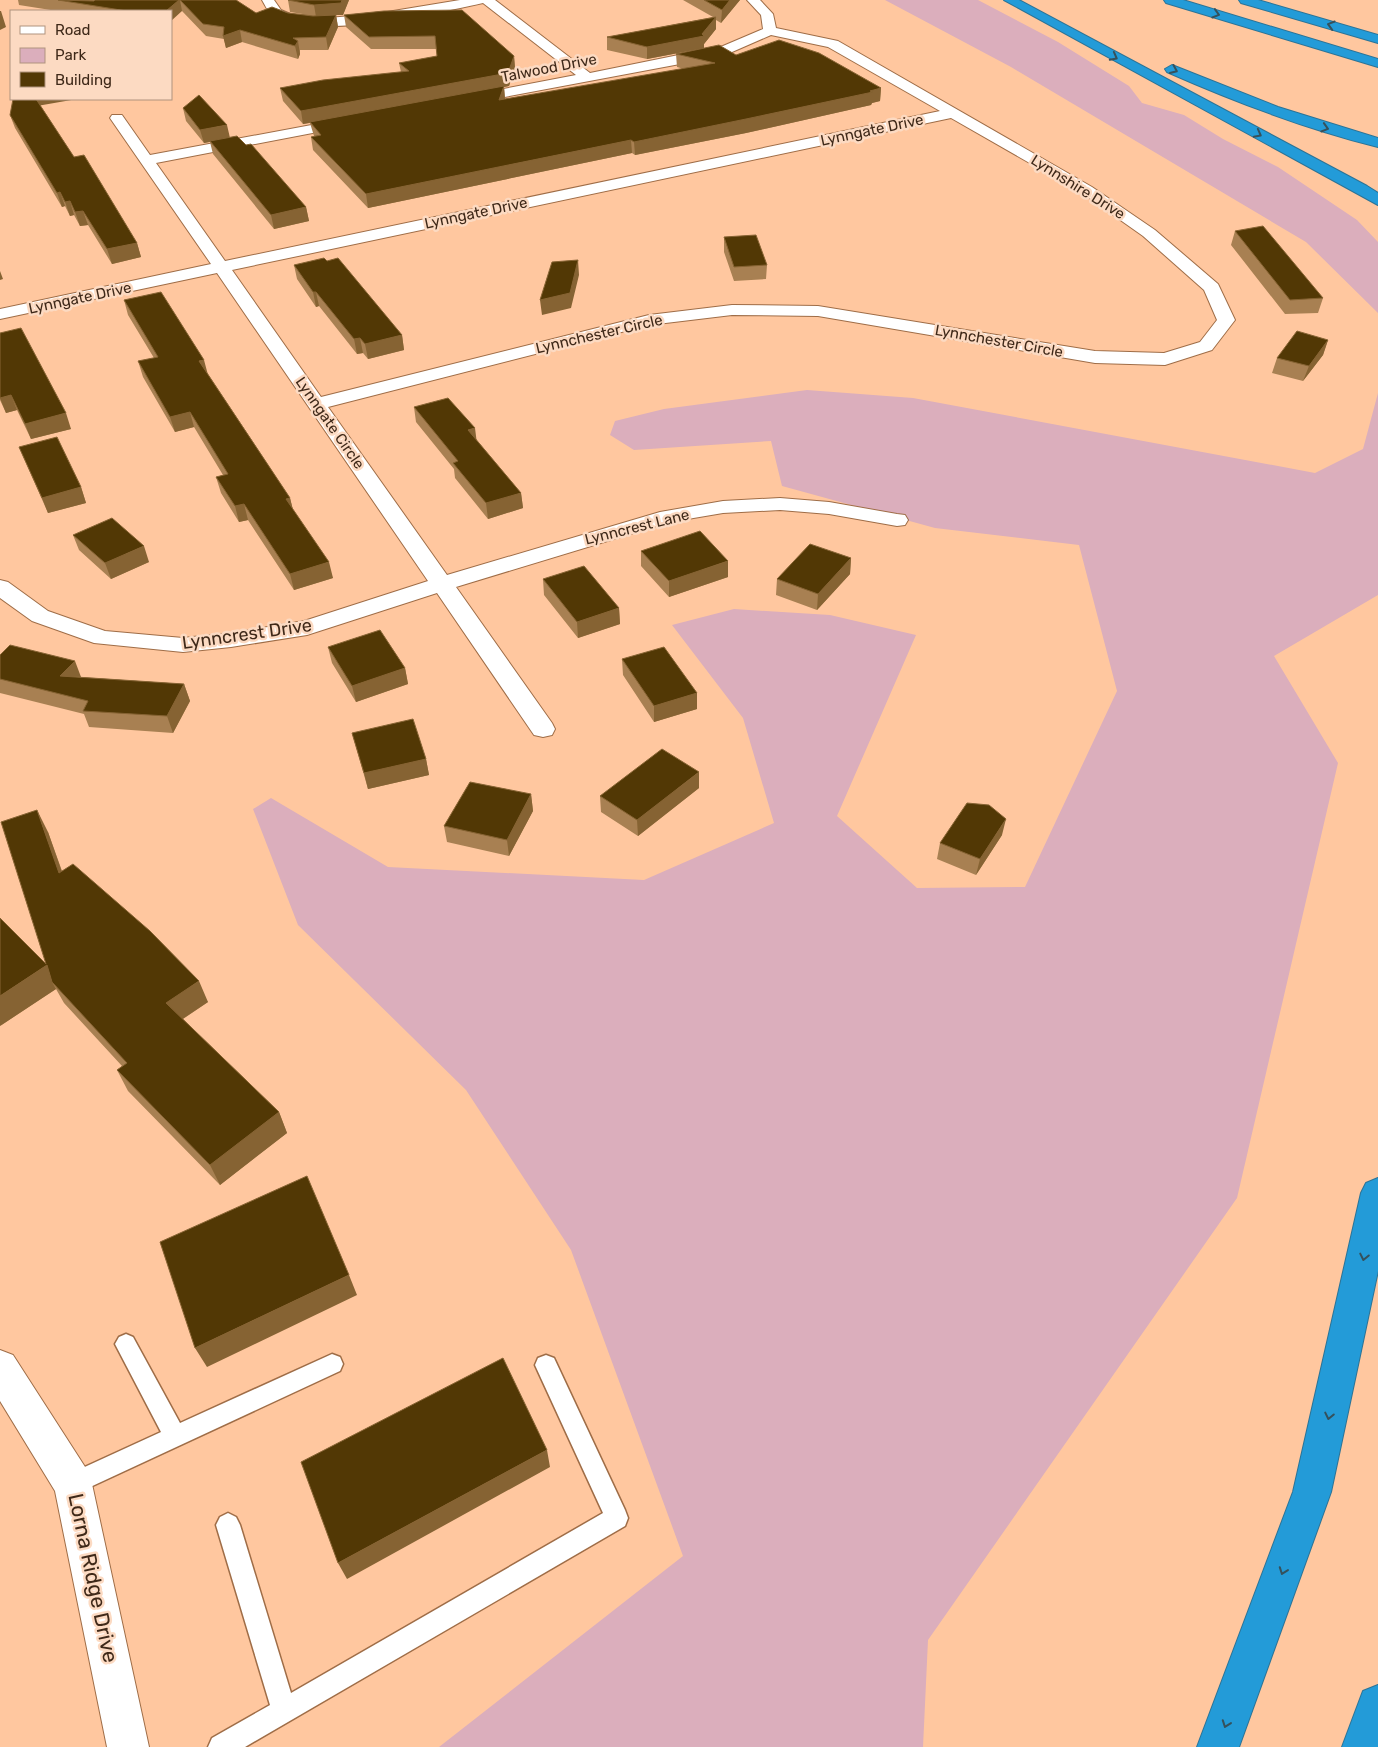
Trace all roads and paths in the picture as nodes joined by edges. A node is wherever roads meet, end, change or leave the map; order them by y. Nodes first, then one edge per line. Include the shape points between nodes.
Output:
1 (268, 0) edge
2 (481, 0) edge
3 (487, 0) edge
4 (753, 0) edge
5 (1010, 0) edge
6 (1017, 0) edge
7 (1170, 0) edge
8 (1245, 0) edge
9 (770, 31) junction
10 (1378, 39) edge
11 (1142, 56) dead end
12 (1378, 63) edge
13 (1160, 64) dead end
14 (587, 77) junction
15 (456, 102) edge
16 (952, 113) junction
17 (117, 118) dead end
18 (360, 120) edge
19 (1378, 143) edge
20 (147, 160) junction
21 (1378, 200) edge
22 (221, 267) junction
23 (0, 314) edge
24 (1095, 357) joint
25 (316, 404) junction
26 (897, 520) dead end
27 (442, 584) junction
28 (0, 587) edge
29 (543, 729) dead end
30 (1378, 1193) edge
31 (126, 1344) dead end
32 (332, 1364) dead end
33 (546, 1365) dead end
34 (0, 1368) edge
35 (174, 1437) junction
36 (73, 1484) junction
37 (228, 1524) dead end
38 (1378, 1706) edge
39 (284, 1710) junction
40 (128, 1747) edge
41 (221, 1747) edge
42 (1218, 1747) edge
43 (1363, 1747) edge

1 - 2 street via 276,13 319,23
3 - 14 street
4 - 9 street via 767,14
5 -> 21 highway
6 - 11 highway
7 -> 12 highway
10 -> 8 highway
9 - 14 street, Talwood Drive via 727,49
9 - 16 street, Lynnshire Drive via 833,44
13 -> 19 highway via 1240,99
14 - 15 street, Talwood Drive
16 - 22 street, Lynngate Drive
16 - 24 street, Lynnshire Drive via 1087,190 1149,233 1212,288 1226,320 1206,346 1165,359
17 - 20 street, Lynngate Circle
18 - 20 street
20 - 22 street, Lynngate Circle
22 - 23 street, Lynngate Drive
22 - 25 street, Lynngate Circle
24 - 25 street, Lynnchester Circle via 818,311 732,310 649,320
25 - 27 street, Lynngate Circle
26 - 27 street, Lynncrest Lane via 830,508 780,504 723,507 667,516
27 - 28 street, Lynncrest Drive via 307,628 183,645 102,638 40,616
27 - 29 street, Lynngate Circle
30 -> 42 highway via 1312,1492
31 - 35 lane
32 - 35 lane
33 - 39 lane via 617,1518
34 - 36 street, Lorna Ridge Drive
35 - 36 lane
36 - 40 street, Lorna Ridge Drive
37 - 39 lane
38 - 43 highway
39 - 41 lane

